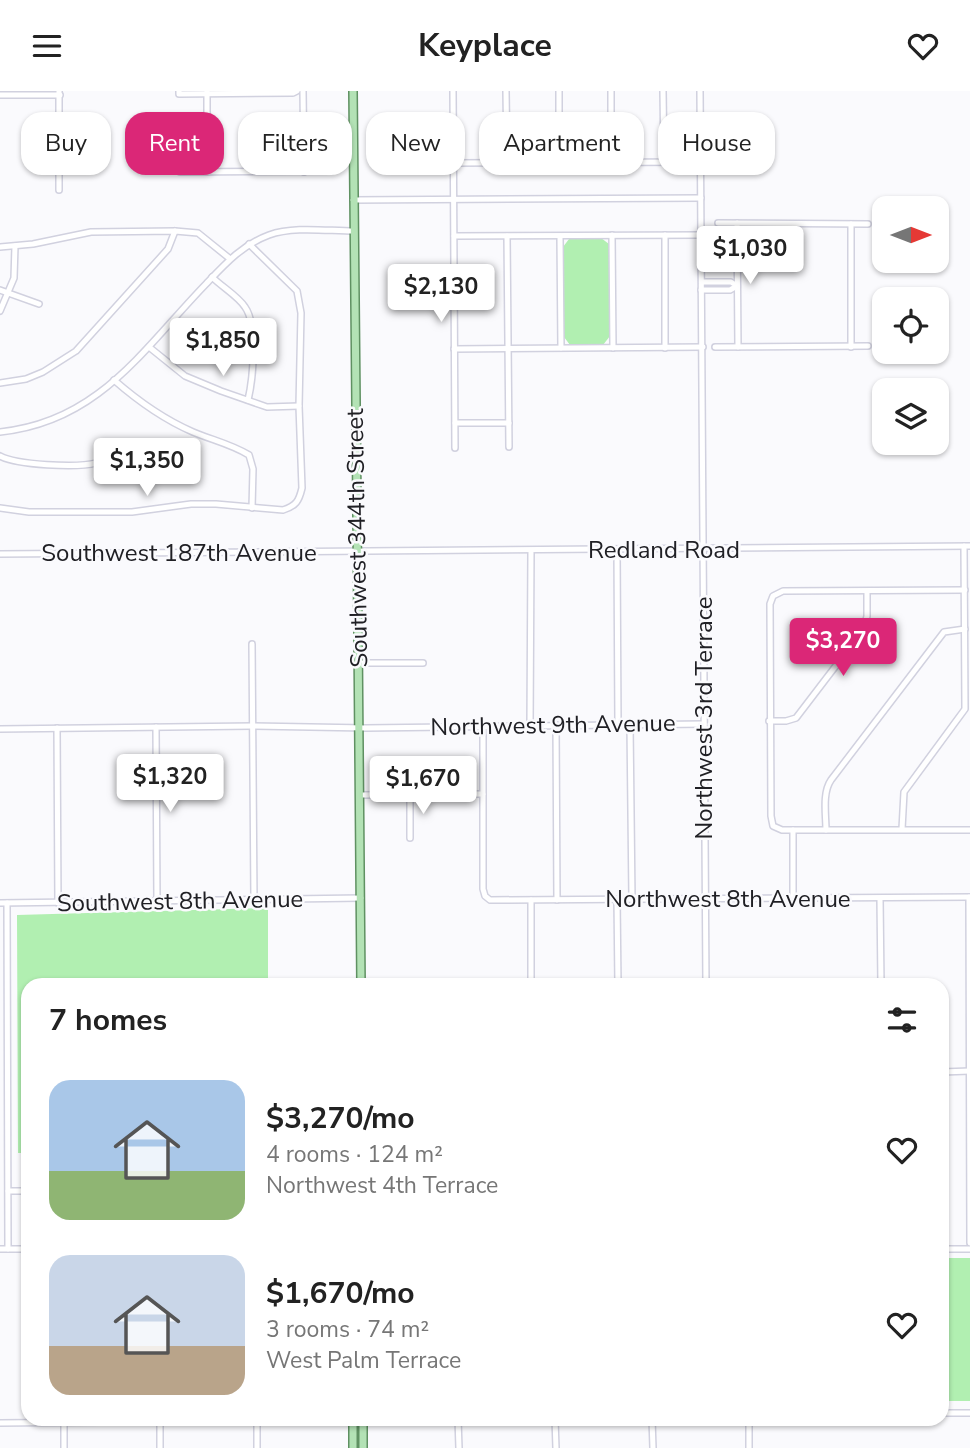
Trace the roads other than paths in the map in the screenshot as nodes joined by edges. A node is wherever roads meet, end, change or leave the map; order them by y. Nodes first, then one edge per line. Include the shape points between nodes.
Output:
1 (179, 91) edge
2 (297, 91) edge
3 (303, 91) edge
4 (353, 91) edge
5 (453, 91) edge
6 (506, 91) edge
7 (559, 91) edge
8 (611, 91) edge
9 (663, 91) edge
10 (700, 91) edge
11 (60, 93) edge
12 (207, 93) edge
13 (0, 95) edge
14 (207, 112) edge
15 (303, 112) edge
16 (453, 112) edge
17 (506, 112) edge
18 (559, 112) edge
19 (611, 112) edge
20 (663, 112) edge
21 (700, 112) edge
22 (453, 175) edge
23 (701, 175) edge
24 (59, 190) dead end
25 (701, 198) junction
26 (354, 199) junction
27 (454, 199) junction
28 (718, 223) dead end
29 (737, 223) junction
30 (868, 223) dead end
31 (851, 224) junction
32 (175, 231) junction
33 (354, 231) junction
34 (612, 235) junction
35 (665, 235) junction
36 (702, 235) junction
37 (454, 236) junction
38 (507, 236) junction
39 (560, 236) junction
40 (249, 244) junction
41 (15, 246) junction
42 (0, 247) edge
43 (229, 258) junction
44 (212, 277) junction
45 (702, 282) junction
46 (737, 286) junction
47 (0, 290) edge
48 (701, 290) junction
49 (9, 292) junction
50 (39, 304) dead end
51 (0, 311) edge
52 (868, 346) dead end
53 (149, 347) junction
54 (715, 347) dead end
55 (738, 347) junction
56 (851, 347) junction
57 (508, 348) junction
58 (561, 348) junction
59 (613, 348) junction
60 (666, 348) junction
61 (702, 348) junction
62 (454, 349) junction
63 (114, 380) junction
64 (0, 383) edge
65 (248, 400) junction
66 (299, 406) junction
67 (455, 423) junction
68 (509, 423) junction
69 (0, 432) edge
70 (509, 447) dead end
71 (455, 448) dead end
72 (115, 452) dead end
73 (0, 456) edge
74 (0, 508) edge
75 (252, 508) junction
76 (967, 546) edge
77 (704, 549) junction
78 (617, 550) junction
79 (531, 551) junction
80 (358, 552) junction
81 (0, 554) edge
82 (965, 590) junction
83 (867, 591) junction
84 (965, 629) junction
85 (252, 644) dead end
86 (359, 663) junction
87 (423, 663) dead end
88 (968, 709) edge
89 (769, 721) junction
90 (704, 724) junction
91 (530, 725) junction
92 (556, 725) junction
93 (618, 725) junction
94 (630, 725) junction
95 (253, 726) junction
96 (483, 726) junction
97 (156, 727) junction
98 (57, 728) junction
99 (360, 728) junction
100 (0, 729) edge
101 (410, 794) junction
102 (483, 794) junction
103 (360, 795) junction
104 (902, 829) junction
105 (793, 830) junction
106 (826, 830) junction
107 (970, 830) edge
108 (410, 838) dead end
109 (969, 897) edge
110 (360, 898) junction
111 (793, 898) junction
112 (880, 898) junction
113 (617, 899) junction
114 (632, 899) junction
115 (705, 899) junction
116 (254, 900) junction
117 (531, 900) junction
118 (557, 900) junction
119 (158, 902) junction
120 (4, 903) edge
121 (58, 903) junction
122 (4, 973) edge
123 (361, 978) edge
124 (531, 978) edge
125 (618, 978) edge
126 (706, 978) edge
127 (881, 978) edge
128 (949, 1072) edge
129 (970, 1072) edge
130 (3, 1077) edge
131 (970, 1105) edge
132 (8, 1191) junction
133 (21, 1191) edge
134 (970, 1212) edge
135 (970, 1243) edge
136 (0, 1249) edge
137 (8, 1249) junction
138 (21, 1249) edge
139 (949, 1249) edge
140 (970, 1249) edge
141 (949, 1413) edge
142 (970, 1413) edge
143 (21, 1422) edge
144 (0, 1423) edge
145 (64, 1426) edge
146 (160, 1426) edge
147 (257, 1426) edge
148 (353, 1426) edge
149 (363, 1426) edge
150 (458, 1426) edge
151 (555, 1426) edge
152 (652, 1426) edge
153 (748, 1426) edge
154 (64, 1448) edge
155 (160, 1448) edge
156 (257, 1448) edge
157 (353, 1448) edge
158 (363, 1448) edge
159 (459, 1448) edge
160 (556, 1448) edge
161 (653, 1448) edge
162 (749, 1448) edge

1 - 12 street
2 - 12 street
3 - 15 street
4 - 26 main road, Southwest 344th Street
5 - 16 street
6 - 17 street
7 - 18 street
8 - 19 street
9 - 20 street
10 - 21 street, Northwest 3rd Terrace
11 - 13 street
11 - 24 street
12 - 14 street
22 - 27 street
23 - 25 street, Northwest 3rd Terrace
25 - 27 street
25 - 36 street, Northwest 3rd Terrace
26 - 27 street
26 - 33 main road, Southwest 344th Street
27 - 37 street
28 - 29 street
29 - 31 street
29 - 46 street
30 - 31 street
31 - 56 street
32 - 41 street via 92,232
32 - 43 street via 198,233
32 - 64 street via 168,249 76,351 43,372
33 - 40 street via 281,232
33 - 80 main road, Southwest 344th Street
34 - 35 street
34 - 39 street
34 - 59 street
35 - 36 street
35 - 60 street
36 - 45 street, Northwest 3rd Terrace
37 - 38 street
37 - 62 street
38 - 39 street
38 - 57 street
39 - 58 street
40 - 43 street
40 - 66 street via 297,291 301,313
41 - 42 street
41 - 49 street
43 - 44 street
44 - 53 street
44 - 65 street via 245,307 252,323 253,380
45 - 46 street
45 - 48 street, Northwest 3rd Terrace
46 - 48 street
46 - 55 street
47 - 49 street
48 - 61 street, Northwest 3rd Terrace
49 - 50 street
49 - 51 street
52 - 56 street
53 - 63 street
53 - 65 street via 185,376
54 - 55 street
55 - 56 street
57 - 58 street
57 - 62 street
57 - 68 street
58 - 59 street
59 - 60 street
60 - 61 street
61 - 77 street, Northwest 3rd Terrace
62 - 67 street
63 - 69 street via 95,398 64,416
63 - 75 street via 159,415 249,455
65 - 66 street via 267,407
66 - 75 street via 299,501 283,510
67 - 68 street
67 - 71 street
68 - 70 street
72 - 73 street via 97,463 30,465
74 - 75 street via 132,512 191,505
76 - 77 street, Redland Road
76 - 82 street
77 - 78 street, Redland Road
77 - 90 street, Northwest 3rd Terrace
78 - 79 street, Redland Road
78 - 93 street
79 - 80 street, Redland Road
79 - 91 street
80 - 81 street, Southwest 187th Avenue
80 - 86 main road, Southwest 344th Street
82 - 83 street
82 - 84 street
83 - 89 street via 864,629 796,717
83 - 89 street via 783,591 773,596
84 - 88 street
84 - 106 street via 944,632 827,785
85 - 95 street
86 - 87 street
86 - 99 main road, Southwest 344th Street
88 - 104 street via 904,792
89 - 105 street via 771,816 774,826
90 - 94 street, Northwest 9th Avenue
90 - 115 street, Northwest 3rd Terrace
91 - 92 street, Northwest 9th Avenue
91 - 96 street, Northwest 9th Avenue
92 - 93 street, Northwest 9th Avenue
92 - 118 street
93 - 94 street, Northwest 9th Avenue
94 - 114 street
95 - 97 street, Northwest 9th Avenue
95 - 99 street, Northwest 9th Avenue
95 - 116 street
96 - 99 street, Northwest 9th Avenue
96 - 102 street
97 - 98 street, Northwest 9th Avenue
97 - 119 street
98 - 100 street, Northwest 9th Avenue
98 - 121 street
99 - 103 main road, Southwest 344th Street
101 - 102 street
101 - 103 street
101 - 108 street
102 - 117 street, Northwest 8th Avenue via 483,889 487,898
103 - 110 main road, Southwest 344th Street
104 - 106 street
104 - 107 street
105 - 106 street
105 - 111 street
109 - 112 street, Northwest 8th Avenue
109 - 129 street
110 - 116 street, Southwest 8th Avenue
110 - 123 main road, Southwest 344th Street
111 - 112 street, Northwest 8th Avenue
111 - 115 street, Northwest 8th Avenue
112 - 127 street
113 - 114 street, Northwest 8th Avenue
113 - 118 street, Northwest 8th Avenue
113 - 125 street
114 - 115 street, Northwest 8th Avenue
115 - 126 street, Northwest 3rd Terrace
116 - 119 street, Southwest 8th Avenue
117 - 118 street, Northwest 8th Avenue
117 - 124 street
119 - 121 street, Southwest 8th Avenue
120 - 121 street, Southwest 8th Avenue
120 - 122 street
122 - 130 street
128 - 129 street
129 - 131 street
130 - 132 street
131 - 134 street
132 - 133 street
132 - 137 street
134 - 135 street
136 - 137 street
137 - 138 street
139 - 140 street
141 - 142 street
143 - 144 street
145 - 154 street
146 - 155 street
147 - 156 street
148 - 157 main road
149 - 158 main road
150 - 159 street
151 - 160 street
152 - 161 street
153 - 162 street

